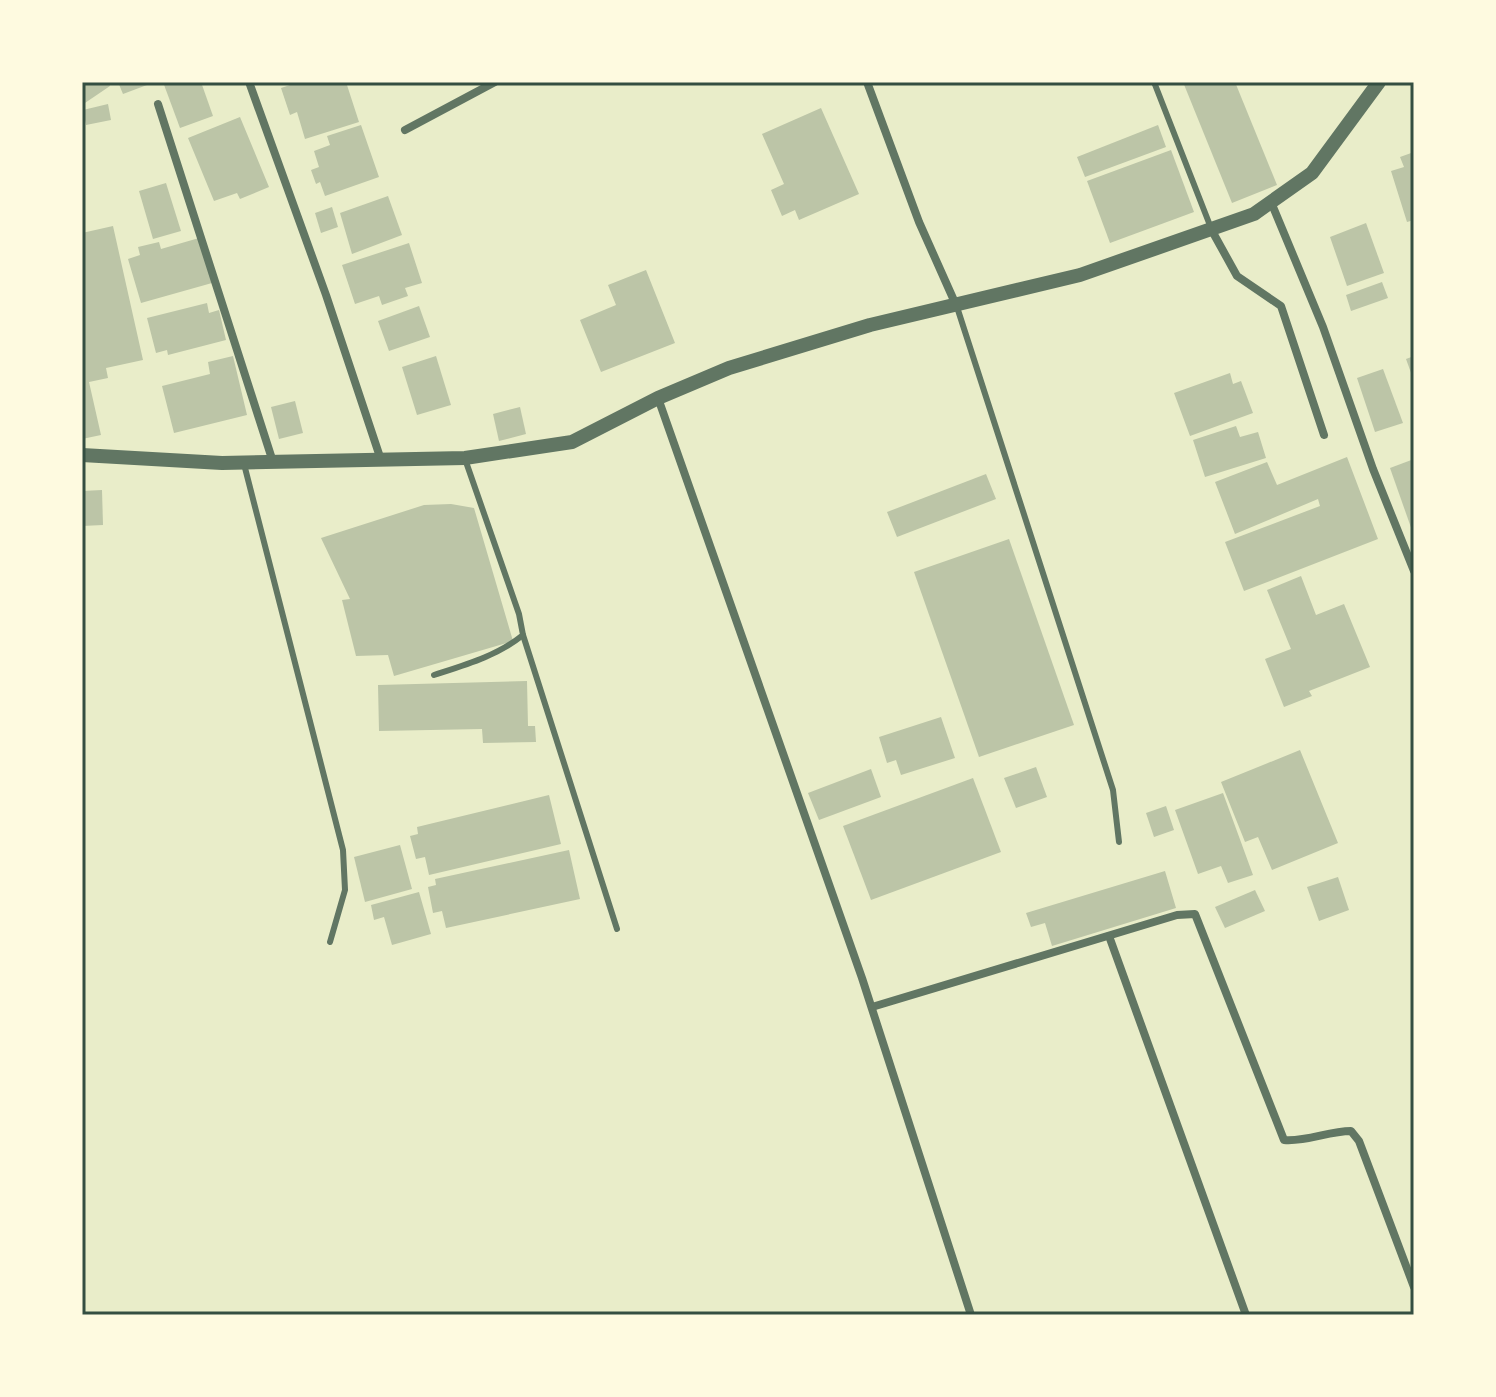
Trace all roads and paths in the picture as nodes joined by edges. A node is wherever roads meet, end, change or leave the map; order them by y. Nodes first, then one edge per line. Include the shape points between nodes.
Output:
1 (249, 82) edge
2 (495, 82) edge
3 (867, 82) edge
4 (1154, 82) edge
5 (1379, 82) edge
6 (158, 104) dead end
7 (405, 130) dead end
8 (1271, 202) junction
9 (1211, 229) junction
10 (956, 305) junction
11 (658, 398) junction
12 (1324, 435) dead end
13 (82, 455) edge
14 (465, 458) junction
15 (381, 460) junction
16 (273, 462) junction
17 (244, 463) junction
18 (1413, 566) edge
19 (523, 635) junction
20 (434, 675) dead end
21 (1119, 842) dead end
22 (617, 929) dead end
23 (1109, 936) junction
24 (330, 942) dead end
25 (872, 1007) junction
26 (1414, 1287) edge
27 (971, 1315) edge
28 (1246, 1315) edge

1 - 15 street
2 - 7 street
3 - 10 street
4 - 9 lane
5 - 8 street via 1312,173
6 - 16 street
8 - 9 street
8 - 18 street
9 - 10 street via 1080,275
9 - 12 street via 1237,276 1281,306
10 - 11 street via 757,359
10 - 21 lane via 1113,790
11 - 14 street via 572,442
11 - 25 street
13 - 17 street
14 - 15 street
14 - 19 lane
15 - 16 street
16 - 17 street
17 - 24 lane via 343,850 345,890
19 - 20 lane via 492,655
19 - 22 lane
23 - 25 street
23 - 26 street via 1195,914 1284,1140 1351,1131
23 - 28 street
25 - 27 street

